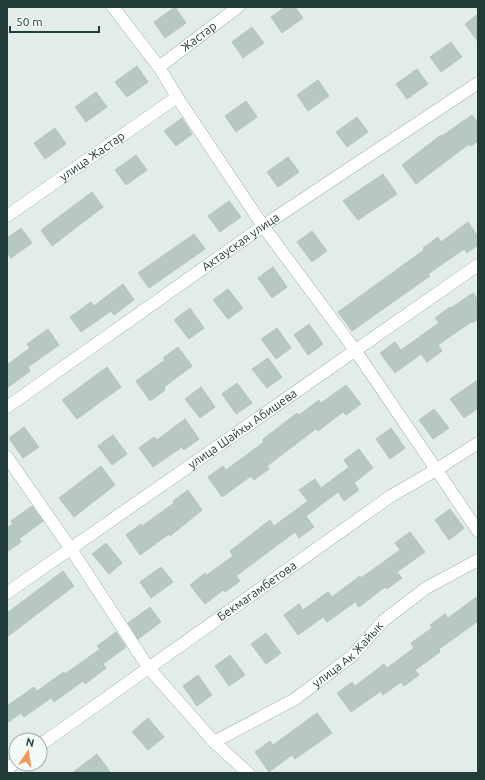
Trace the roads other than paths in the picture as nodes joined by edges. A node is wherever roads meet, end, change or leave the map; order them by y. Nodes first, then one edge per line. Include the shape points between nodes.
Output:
1 (114, 7) edge
2 (238, 7) edge
3 (159, 67) junction
4 (478, 83) edge
5 (177, 97) junction
6 (7, 216) edge
7 (263, 226) junction
8 (478, 265) edge
9 (355, 350) junction
10 (7, 407) edge
11 (478, 443) edge
12 (7, 457) edge
13 (436, 470) junction
14 (478, 531) edge
15 (71, 549) junction
16 (478, 560) edge
17 (7, 593) edge
18 (148, 667) junction
19 (48, 739) edge
20 (214, 742) junction
21 (248, 773) edge

1 - 3 street
2 - 3 street, Жастар
3 - 5 street
4 - 7 street, Актауская улица
5 - 6 street, улица Жастар
5 - 7 street
7 - 9 street
7 - 10 street, Актауская улица
8 - 9 street, улица Шайхы Абишева
9 - 13 street
9 - 15 street, улица Шайхы Абишева
11 - 13 street, Бекмагамбетова
12 - 15 street
13 - 14 street
13 - 18 street, Бекмагамбетова via 391,496
15 - 17 street, улица Шайхы Абишева
15 - 18 street
16 - 20 street, улица Ак Жайык via 426,588 383,620 352,656 295,699
18 - 19 street, Бекмагамбетова
18 - 20 street
20 - 21 street

